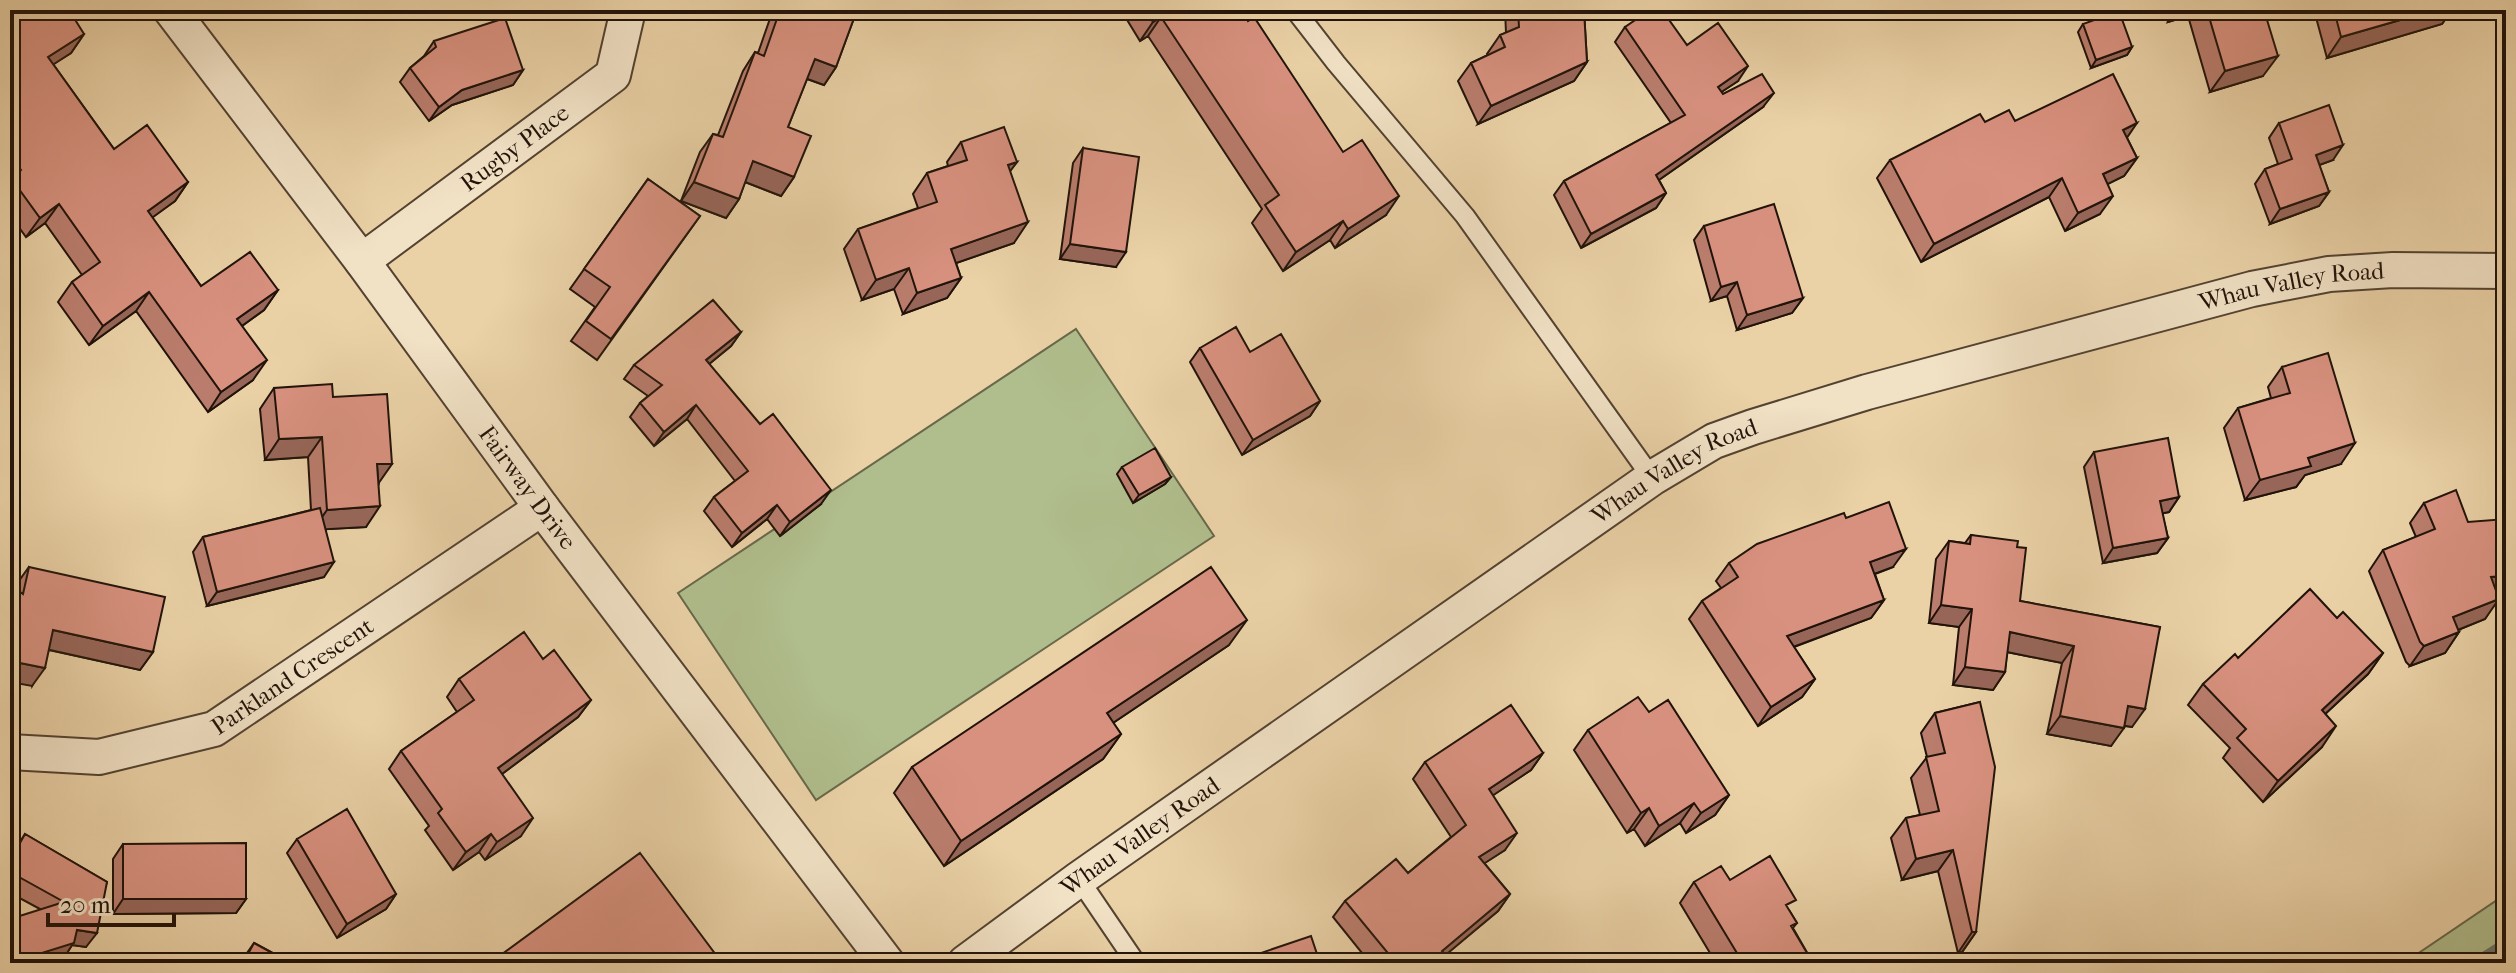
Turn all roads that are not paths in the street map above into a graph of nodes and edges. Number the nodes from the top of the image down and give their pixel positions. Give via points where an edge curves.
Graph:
1 (171, 10) edge
2 (628, 10) edge
3 (1295, 10) edge
4 (362, 261) junction
5 (2506, 271) edge
6 (1652, 478) junction
7 (542, 508) junction
8 (10, 752) edge
9 (1079, 879) junction
10 (887, 963) edge
11 (965, 963) edge
12 (1136, 963) edge

1 - 4 street, Fairway Drive
2 - 4 street, Rugby Place via 613,75
3 - 6 lane via 1465,216
4 - 7 street, Fairway Drive
5 - 6 street, Whau Valley Road via 2329,274 2252,289 1753,427 1714,441
6 - 9 street, Whau Valley Road
7 - 8 street, Parkland Crescent via 214,729 99,757
7 - 10 street, Fairway Drive
9 - 11 street, Whau Valley Road
9 - 12 lane

